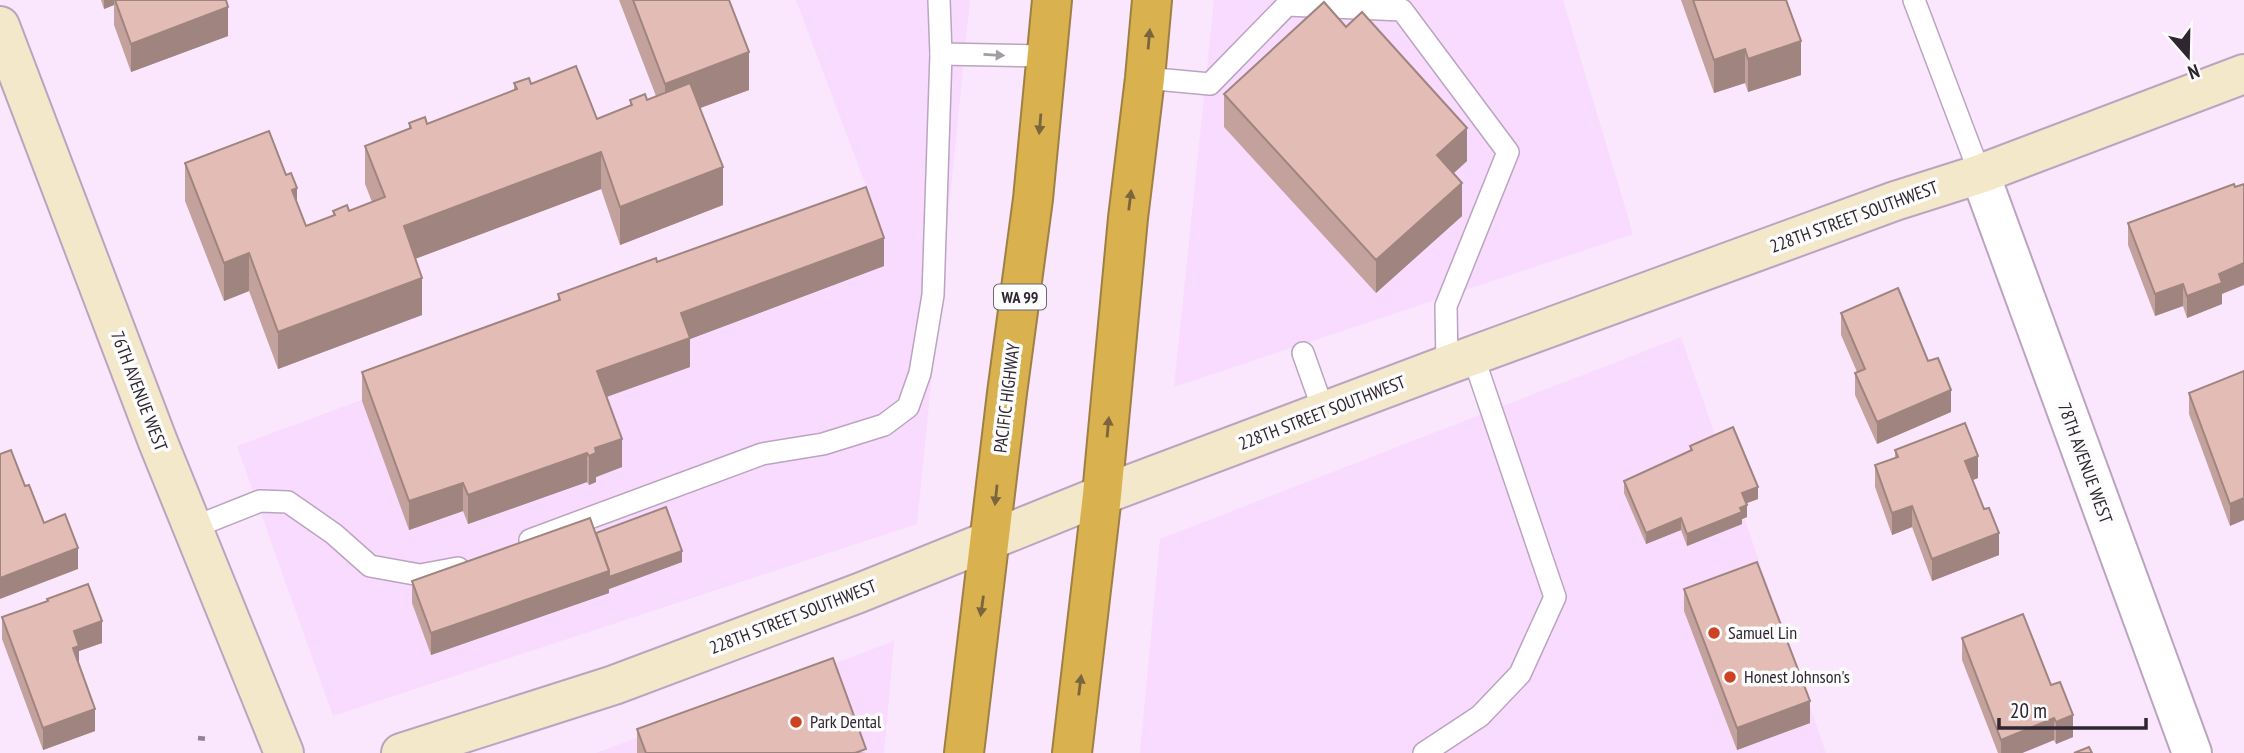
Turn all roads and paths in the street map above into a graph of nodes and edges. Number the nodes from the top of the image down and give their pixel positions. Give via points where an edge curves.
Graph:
1 (939, 0) edge
2 (1052, 0) edge
3 (1152, 0) edge
4 (1914, 0) edge
5 (1288, 3) edge
6 (0, 26) edge
7 (941, 54) junction
8 (1047, 56) junction
9 (2244, 74) edge
10 (1145, 78) junction
11 (1980, 174) junction
12 (1303, 353) dead end
13 (1460, 360) junction
14 (1324, 412) junction
15 (1102, 495) junction
16 (192, 528) junction
17 (991, 539) junction
18 (513, 547) edge
19 (477, 561) edge
20 (198, 738) dead end
21 (207, 739) dead end
22 (284, 753) edge
23 (401, 753) edge
24 (964, 753) edge
25 (1072, 753) edge
26 (1424, 753) edge
27 (2192, 753) edge

1 - 7 lane
2 - 8 highway, PACIFIC HIGHWAY / WA 99
10 -> 3 highway
4 - 11 lane
5 - 10 lane via 1210,84
5 - 13 lane via 1402,9 1508,152 1446,306
6 - 16 street, 76TH AVENUE WEST
7 -> 8 lane
7 - 18 lane via 933,295 920,373 908,407 884,425 822,444 762,454
8 -> 17 highway, PACIFIC HIGHWAY / WA 99
9 - 11 street, 228TH STREET SOUTHWEST
15 -> 10 highway
11 - 13 street, 228TH STREET SOUTHWEST
11 - 27 street, 78TH AVENUE WEST
12 - 14 lane
13 - 14 street, 228TH STREET SOUTHWEST
13 - 26 lane via 1555,597 1520,674 1480,716
14 - 15 street, 228TH STREET SOUTHWEST
15 - 17 street, 228TH STREET SOUTHWEST
25 -> 15 highway
16 - 19 lane via 260,500 288,502 370,566 420,575 452,571
16 - 22 street, 76TH AVENUE WEST
17 - 23 street, 228TH STREET SOUTHWEST via 614,685
17 -> 24 highway, PACIFIC HIGHWAY / WA 99
20 - 21 path

